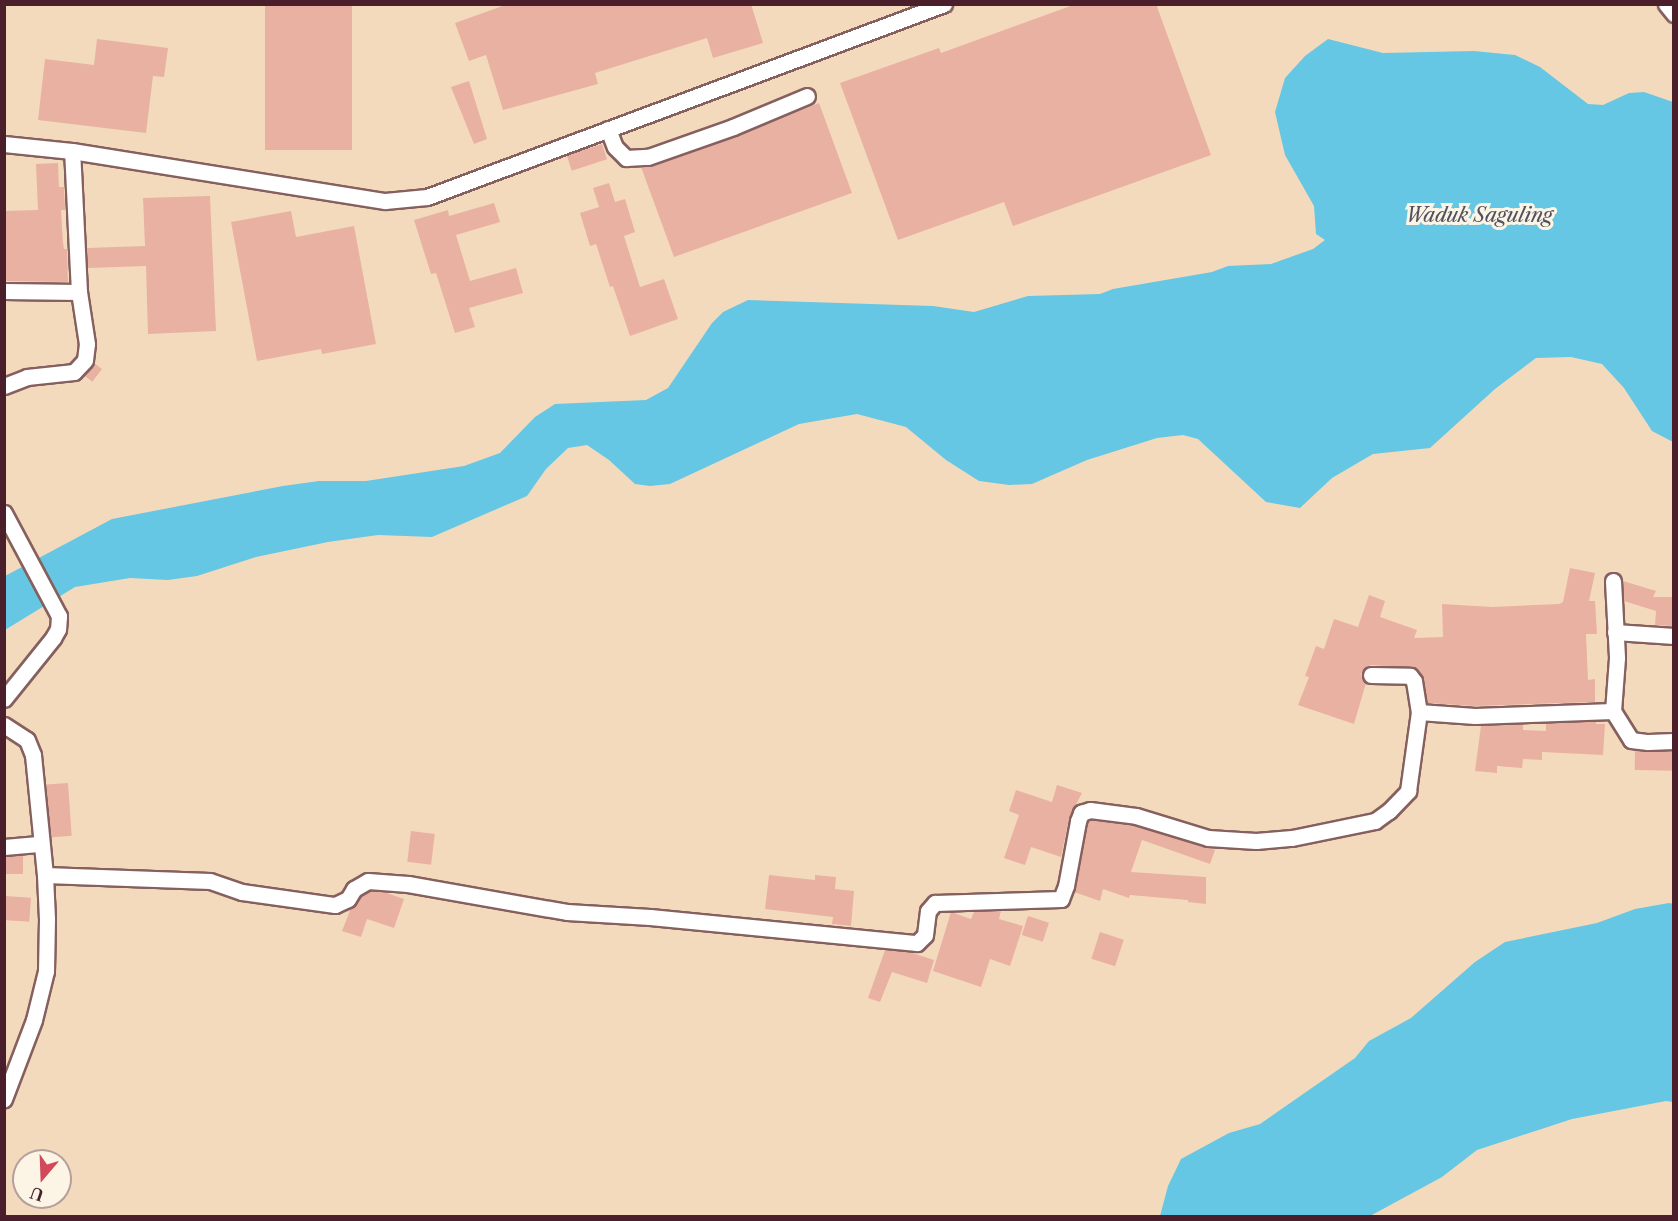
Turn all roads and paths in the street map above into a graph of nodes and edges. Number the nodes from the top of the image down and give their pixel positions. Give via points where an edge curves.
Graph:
1 (944, 4) edge
2 (1666, 4) edge
3 (1674, 14) edge
4 (807, 96) dead end
5 (608, 129) junction
6 (4, 144) edge
7 (72, 151) junction
8 (4, 291) edge
9 (79, 292) junction
10 (4, 386) edge
11 (4, 513) edge
12 (1613, 581) dead end
13 (1615, 632) junction
14 (1674, 636) edge
15 (1371, 675) dead end
16 (4, 699) edge
17 (1613, 711) junction
18 (1419, 712) junction
19 (4, 725) edge
20 (1674, 741) edge
21 (41, 844) junction
22 (4, 846) edge
23 (45, 875) junction
24 (4, 1099) edge

1 - 5 street
2 - 3 street
4 - 5 street via 648,157 626,158 615,147
5 - 7 street via 427,196 385,201
6 - 7 street
7 - 9 street
8 - 9 street
9 - 10 street via 87,344 85,360 74,372 27,377
11 - 16 street via 59,615 58,629
12 - 13 street
13 - 14 street
13 - 17 street
15 - 18 street via 1410,676
17 - 18 street via 1475,716
17 - 20 street via 1631,740
18 - 23 street via 1408,791 1375,821 1292,838 1256,841 1196,836 1136,816 1090,810 1081,813 1061,899 935,903 928,911 925,934 917,943 567,912 408,884 368,881 335,905 242,892 210,881
19 - 21 street via 27,740 31,749
21 - 22 street
21 - 23 street
23 - 24 street via 46,971 34,1020

